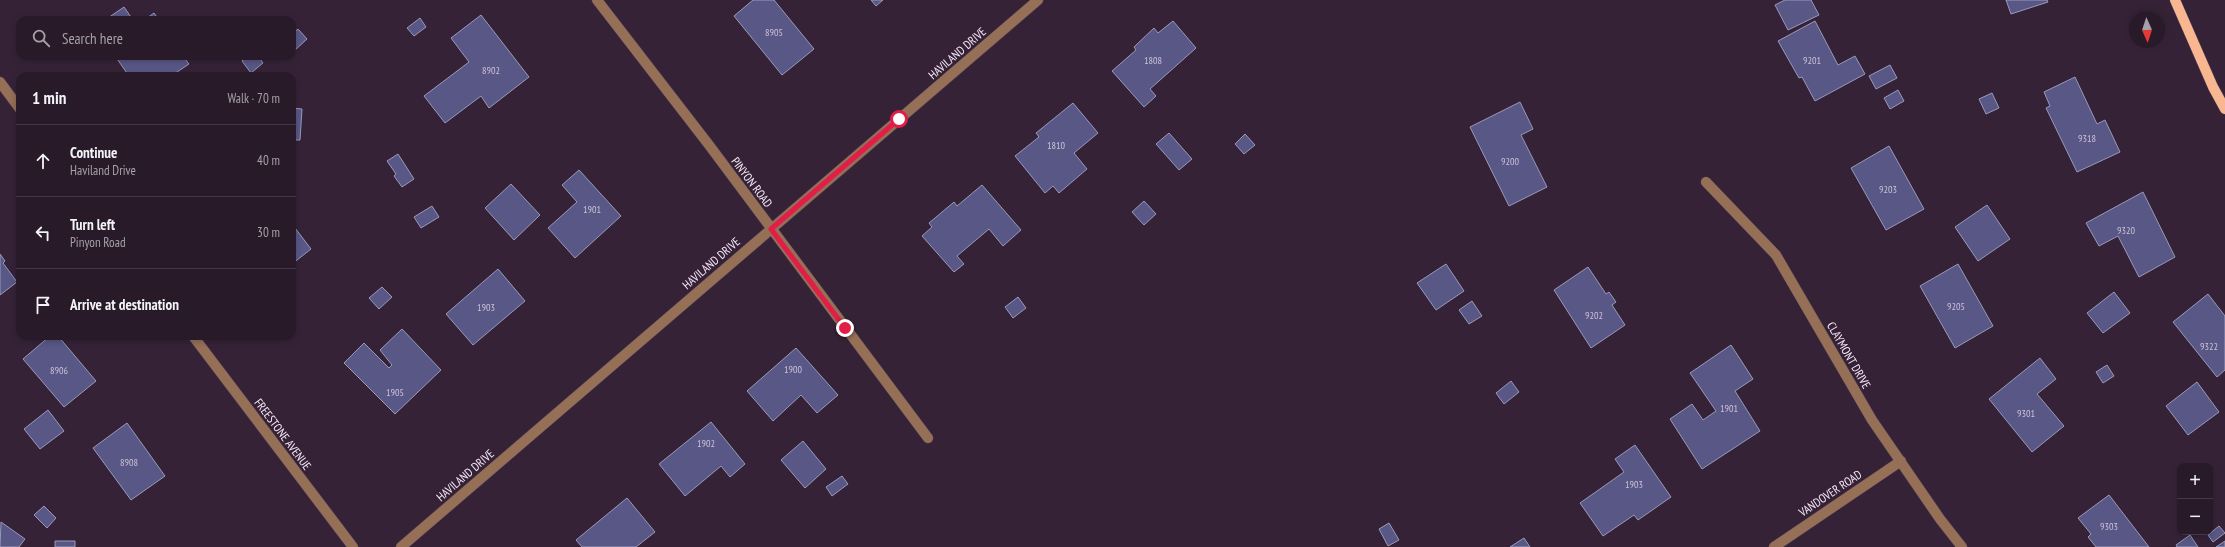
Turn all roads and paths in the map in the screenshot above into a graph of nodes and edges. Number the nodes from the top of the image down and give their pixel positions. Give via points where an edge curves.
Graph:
1 (597, 0) edge
2 (1038, 0) edge
3 (2175, 0) edge
4 (0, 82) edge
5 (16, 104) edge
6 (2225, 109) edge
7 (1706, 182) dead end
8 (771, 229) junction
9 (196, 340) edge
10 (928, 438) dead end
11 (1901, 461) junction
12 (353, 547) edge
13 (401, 547) edge
14 (1774, 547) edge
15 (1962, 547) edge

1 - 8 street, PINYON ROAD
2 - 8 street, HAVILAND DRIVE
3 - 6 main road
4 - 5 street
7 - 11 street, CLAYMONT DRIVE via 1776,255 1844,375
8 - 10 street, PINYON ROAD
8 - 13 street, HAVILAND DRIVE
9 - 12 street, FREESTONE AVENUE
11 - 14 street, VANDOVER ROAD
11 - 15 street, CLAYMONT DRIVE via 1940,520

